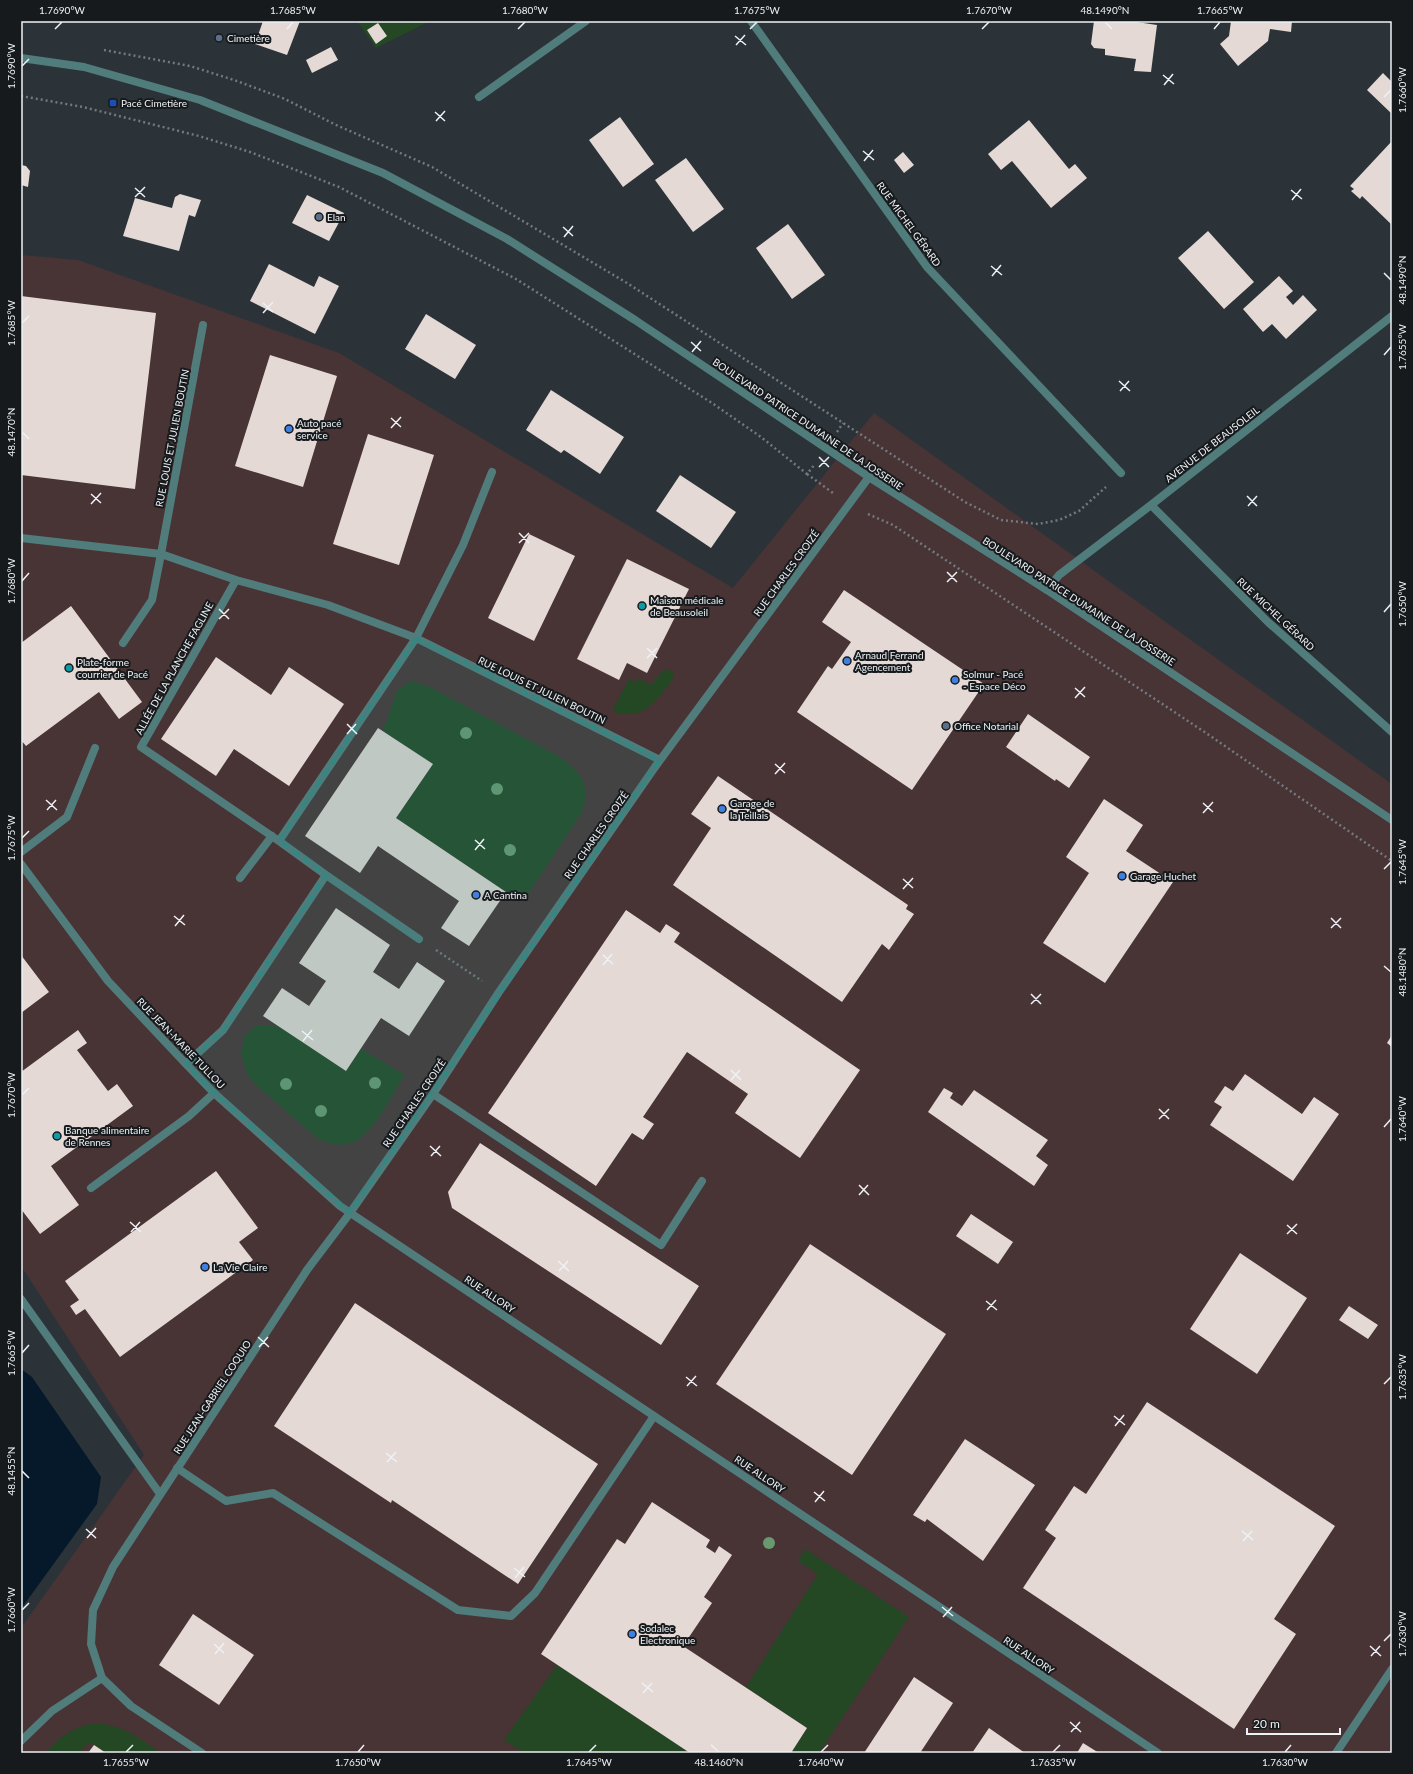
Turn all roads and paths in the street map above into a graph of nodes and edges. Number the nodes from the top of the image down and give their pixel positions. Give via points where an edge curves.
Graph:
1 (586, 21) edge
2 (751, 21) edge
3 (1389, 21) edge
4 (1392, 24) edge
5 (21, 58) edge
6 (21, 96) edge
7 (479, 97) dead end
8 (1392, 316) edge
9 (203, 325) dead end
10 (826, 449) junction
11 (492, 472) dead end
12 (1121, 473) dead end
13 (807, 474) junction
14 (869, 477) junction
15 (848, 504) junction
16 (1151, 505) junction
17 (21, 538) edge
18 (161, 554) junction
19 (236, 580) junction
20 (1047, 590) junction
21 (416, 638) junction
22 (122, 642) dead end
23 (1392, 732) edge
24 (95, 748) dead end
25 (660, 760) junction
26 (1392, 820) edge
27 (272, 836) junction
28 (279, 842) junction
29 (21, 852) edge
30 (1392, 861) edge
31 (21, 864) edge
32 (326, 875) junction
33 (240, 878) dead end
34 (419, 939) joint
35 (499, 992) junction
36 (186, 1064) junction
37 (214, 1093) junction
38 (433, 1094) junction
39 (702, 1181) dead end
40 (91, 1188) dead end
41 (350, 1213) junction
42 (21, 1299) edge
43 (654, 1416) junction
44 (177, 1468) junction
45 (160, 1494) junction
46 (1392, 1669) edge
47 (102, 1678) junction
48 (21, 1740) edge
49 (202, 1753) edge
50 (1158, 1753) edge
51 (1336, 1753) edge

1 - 7 street
2 - 12 street, RUE MICHEL GÉRARD via 927,267
3 - 4 path
5 - 10 street, BOULEVARD PATRICE DUMAINE DE LA JOSSERIE via 84,67 200,100 383,173 507,239 635,320
6 - 13 path via 83,107 199,136 250,152 339,187 516,279 712,403 761,437
8 - 16 street, AVENUE DE BEAUSOLEIL
9 - 18 street, RUE LOUIS ET JULIEN BOUTIN
10 - 13 path
10 - 14 street, BOULEVARD PATRICE DUMAINE DE LA JOSSERIE
11 - 21 street via 463,544
13 - 15 path
14 - 15 street, RUE CHARLES CROIZÉ
14 - 20 street, BOULEVARD PATRICE DUMAINE DE LA JOSSERIE
15 - 25 street, RUE CHARLES CROIZÉ
15 - 30 path via 893,525 1206,733
16 - 20 street, AVENUE DE BEAUSOLEIL via 1059,575
16 - 23 street, RUE MICHEL GÉRARD via 1268,622
17 - 18 street, RUE LOUIS ET JULIEN BOUTIN
18 - 19 street, RUE LOUIS ET JULIEN BOUTIN
18 - 22 street via 152,600
19 - 21 street, RUE LOUIS ET JULIEN BOUTIN via 328,605
19 - 27 street, ALLÉE DE LA PLANCHE FAGLINE via 141,747
20 - 26 street, BOULEVARD PATRICE DUMAINE DE LA JOSSERIE
21 - 25 street, RUE LOUIS ET JULIEN BOUTIN
21 - 28 street
24 - 29 street via 67,816
25 - 35 street, RUE CHARLES CROIZÉ
27 - 28 street, ALLÉE DE LA PLANCHE FAGLINE
27 - 33 street
28 - 32 street, ALLÉE DE LA PLANCHE FAGLINE
31 - 36 street, RUE JEAN-MARIE TULLOU via 108,981
32 - 34 street, ALLÉE DE LA PLANCHE FAGLINE
32 - 36 street via 223,1030
34 - 35 path
35 - 38 street, RUE CHARLES CROIZÉ
36 - 37 street, RUE JEAN-MARIE TULLOU
37 - 40 street via 189,1116
37 - 41 street, RUE JEAN-MARIE TULLOU
38 - 39 street via 661,1245
38 - 41 street, RUE CHARLES CROIZÉ
41 - 43 street, RUE ALLORY
41 - 44 street, RUE JEAN-GABRIEL COQUIO via 307,1270
42 - 45 street
43 - 44 street via 535,1593 511,1616 458,1610 273,1493 226,1501
43 - 50 street, RUE ALLORY
44 - 45 street, RUE JEAN-GABRIEL COQUIO
45 - 47 street, RUE JEAN-GABRIEL COQUIO via 113,1567 93,1610 90,1644
46 - 51 street
47 - 48 street via 52,1711
47 - 49 street, RUE JEAN-GABRIEL COQUIO via 131,1706

